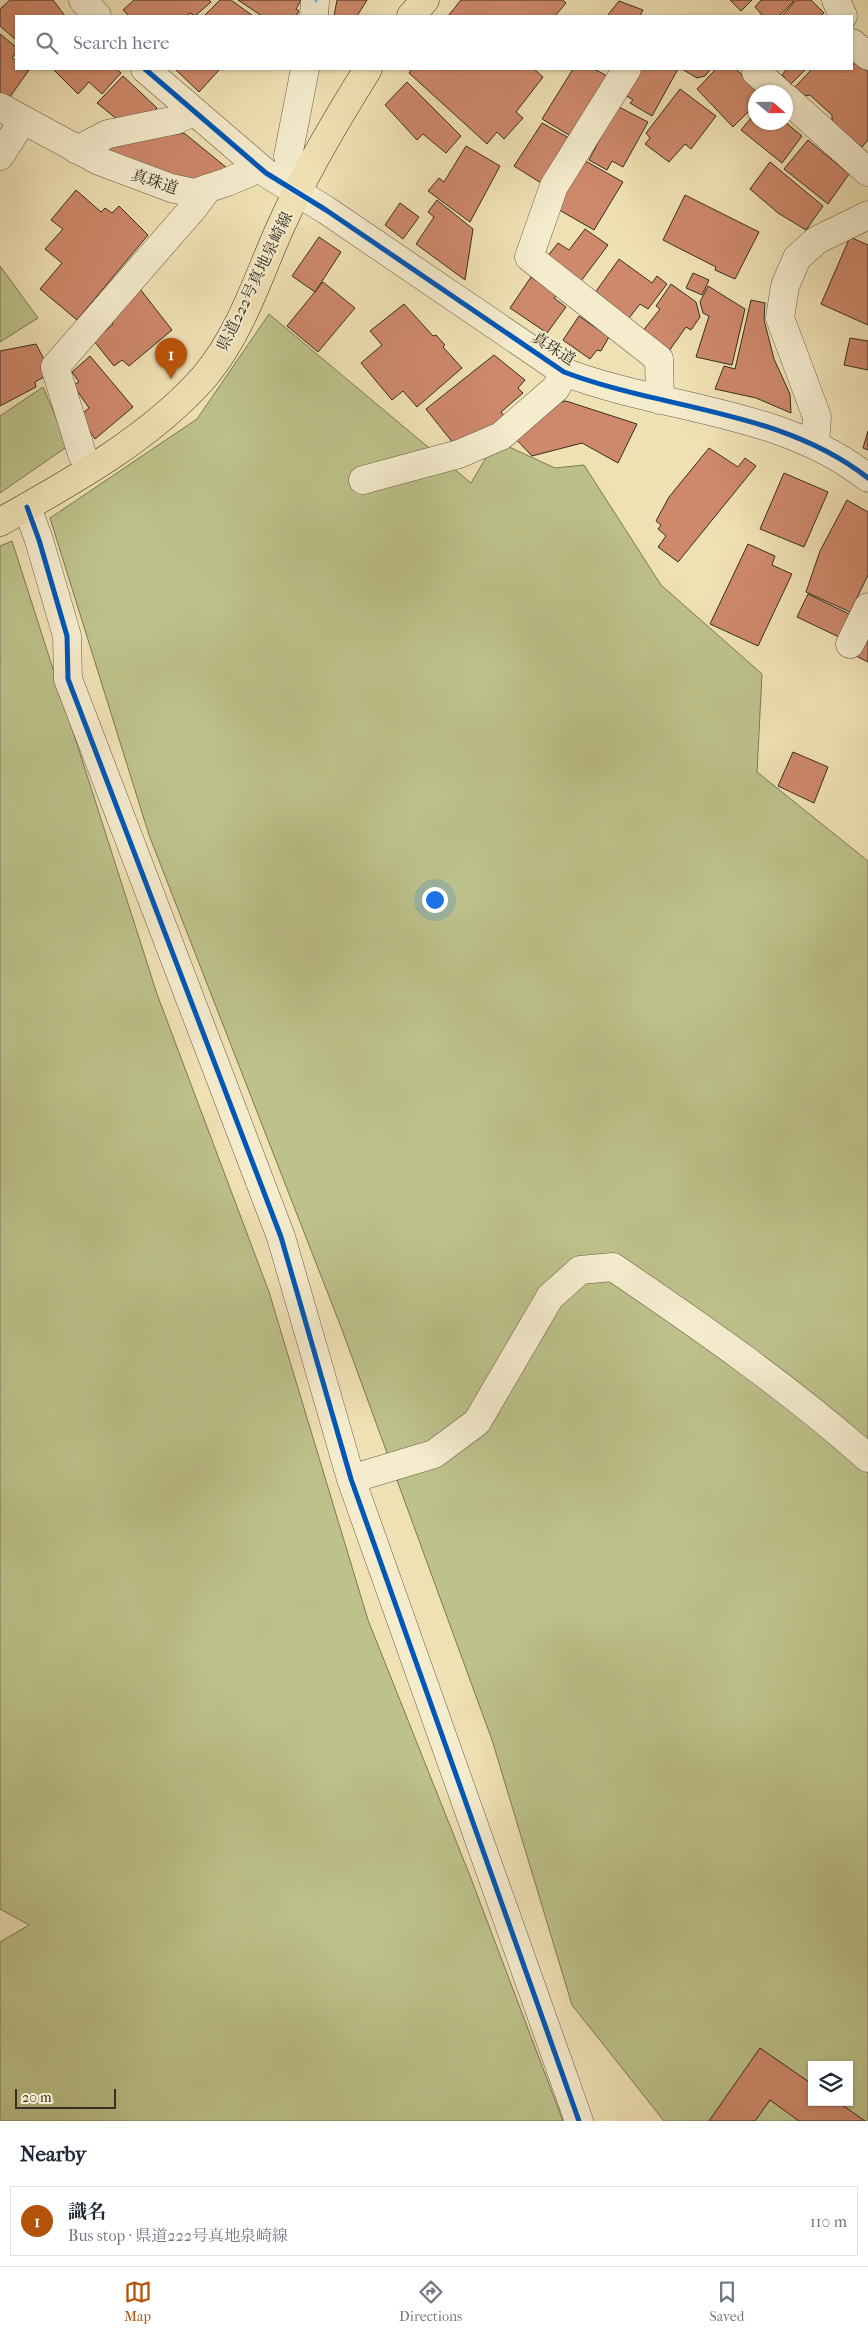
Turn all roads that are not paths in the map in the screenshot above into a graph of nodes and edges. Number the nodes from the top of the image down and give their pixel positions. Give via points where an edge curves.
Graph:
1 (83, 0) edge
2 (425, 0) edge
3 (836, 0) edge
4 (96, 15) edge
5 (412, 15) edge
6 (842, 15) edge
7 (853, 44) edge
8 (868, 56) edge
9 (146, 70) edge
10 (305, 70) edge
11 (367, 70) edge
12 (627, 70) edge
13 (756, 72) dead end
14 (771, 85) edge
15 (793, 104) edge
16 (193, 112) junction
17 (11, 114) edge
18 (77, 150) junction
19 (0, 156) edge
20 (260, 168) junction
21 (868, 172) edge
22 (201, 190) junction
23 (297, 192) junction
24 (868, 215) edge
25 (564, 372) junction
26 (660, 400) junction
27 (814, 444) junction
28 (90, 468) junction
29 (868, 478) edge
30 (363, 480) dead end
31 (28, 507) junction
32 (0, 522) edge
33 (868, 607) edge
34 (850, 644) dead end
35 (868, 1458) edge
36 (351, 1479) junction
37 (579, 2121) edge

1 - 4 street
2 - 5 main road
3 - 6 street
7 - 8 street
9 - 16 street, 真珠道
10 - 23 street via 288,156
11 - 23 main road, 県道222号真地泉崎線
12 - 26 street via 554,186 529,258 659,358
13 - 14 street
15 - 21 street
16 - 18 street via 176,120 108,134
16 - 20 street, 真珠道
17 - 18 street, 真珠道
17 - 19 street
18 - 22 street, 真珠道 via 171,188
20 - 22 street
20 - 23 street, 真珠道
22 - 28 street via 195,206 55,367 82,454
23 - 25 street, 真珠道
23 - 28 main road, 県道222号真地泉崎線 via 231,336 206,374 151,428
24 - 27 street via 817,240 797,258 785,286 780,318 817,417
25 - 26 street, 真珠道 via 601,386
25 - 30 street via 556,388 501,436 460,454
26 - 27 street, 真珠道 via 738,418
27 - 29 street, 真珠道 via 849,463
28 - 31 main road, 県道222号真地泉崎線
31 - 32 main road, 県道222号真地泉崎線
31 - 36 street via 66,636 68,679 281,1238
33 - 34 street
35 - 36 street via 825,1419 769,1376 613,1267 580,1270 550,1297 477,1422 434,1454
36 - 37 street

